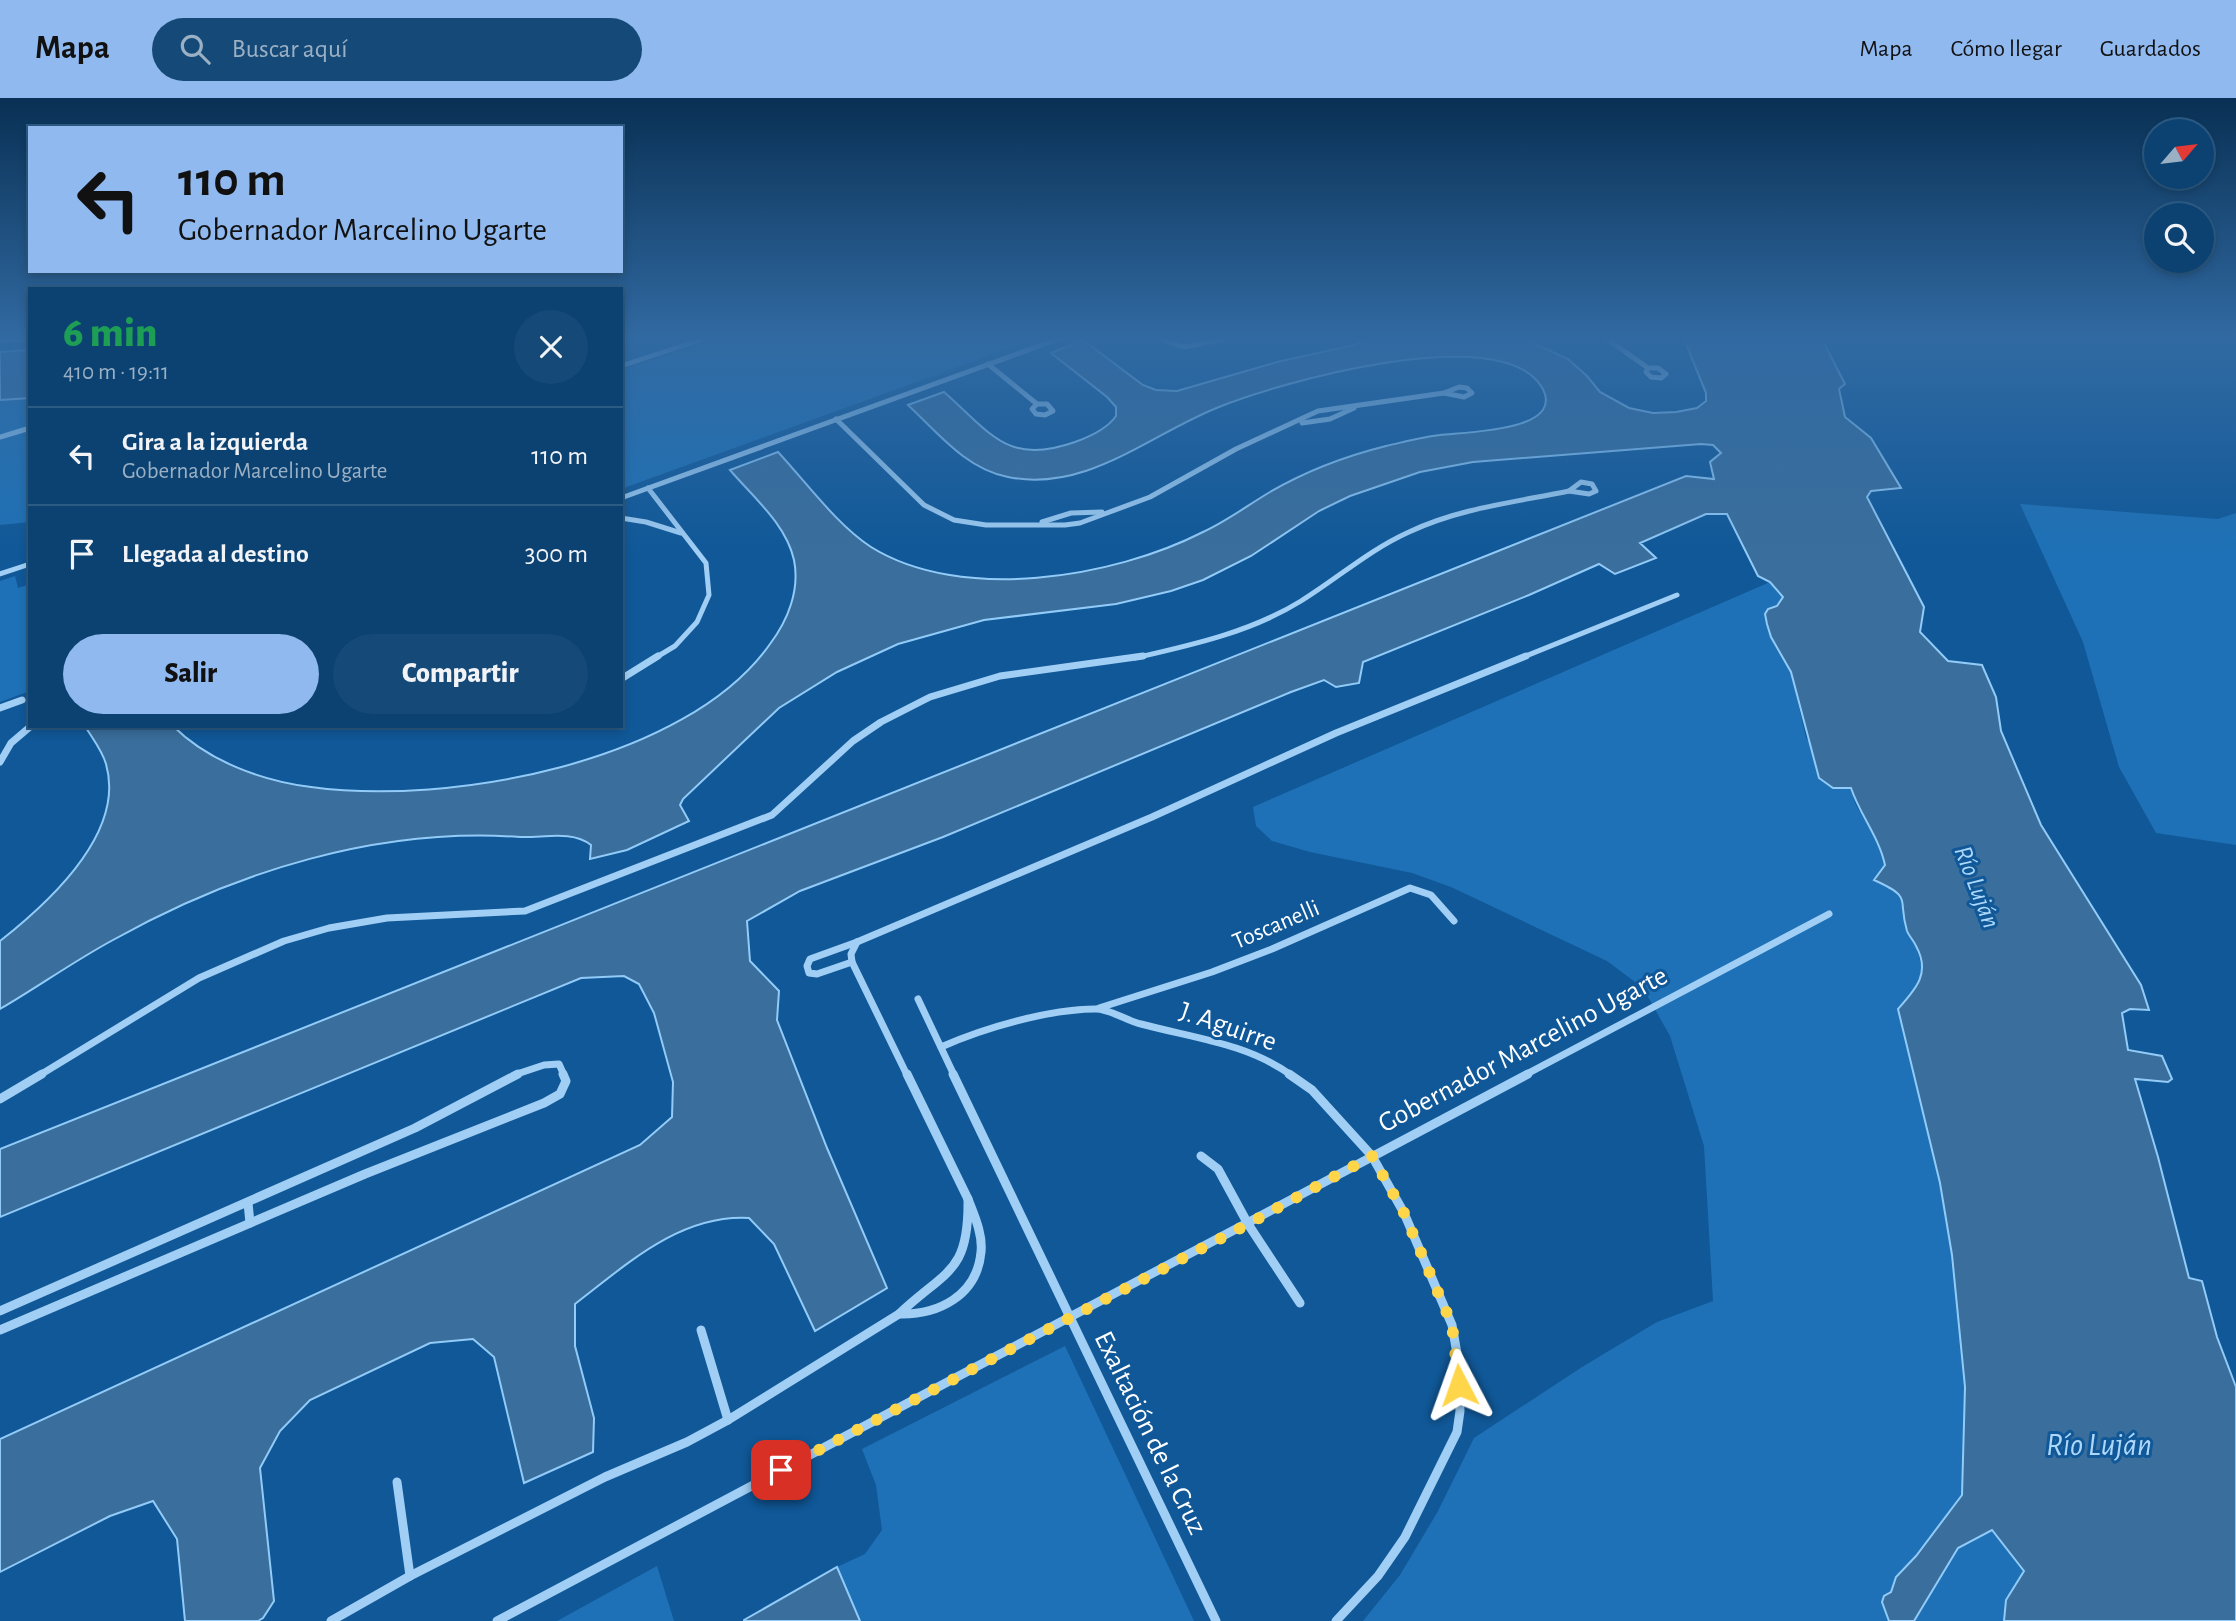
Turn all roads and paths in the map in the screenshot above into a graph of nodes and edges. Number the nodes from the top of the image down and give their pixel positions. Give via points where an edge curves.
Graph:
1 (861, 410) edge
2 (1325, 410) edge
3 (1349, 410) edge
4 (836, 419) junction
5 (1295, 424) junction
6 (28, 429) edge
7 (0, 438) edge
8 (648, 488) junction
9 (1569, 491) dead end
10 (623, 497) edge
11 (1108, 512) junction
12 (623, 518) edge
13 (1038, 524) junction
14 (684, 534) junction
15 (28, 565) edge
16 (0, 574) edge
17 (1677, 595) dead end
18 (623, 678) edge
19 (22, 701) dead end
20 (0, 708) edge
21 (29, 728) edge
22 (0, 743) edge
23 (11, 743) junction
24 (0, 762) edge
25 (1829, 914) dead end
26 (1454, 921) dead end
27 (857, 942) junction
28 (852, 962) junction
29 (918, 999) dead end
30 (1098, 1009) junction
31 (942, 1047) junction
32 (0, 1100) edge
33 (1201, 1156) dead end
34 (1372, 1156) junction
35 (968, 1199) junction
36 (248, 1203) junction
37 (250, 1223) junction
38 (1248, 1224) junction
39 (1300, 1304) dead end
40 (0, 1311) edge
41 (899, 1314) junction
42 (1069, 1318) junction
43 (0, 1330) edge
44 (701, 1330) dead end
45 (728, 1420) junction
46 (397, 1482) dead end
47 (410, 1576) junction
48 (331, 1621) edge
49 (497, 1621) edge
50 (1216, 1621) edge
51 (1336, 1621) edge

1 - 4 street
2 - 5 street
3 - 5 street via 1330,419
4 - 8 street
4 - 13 street via 932,511 986,525
5 - 11 street via 1236,449 1150,497
6 - 7 street
8 - 10 street
8 - 14 street
9 - 32 street via 1457,514 1409,531 1368,553 1301,601 1208,641 1124,661 1000,676 930,697 853,741 772,815 525,911 500,916 422,914 360,922 297,937 240,958 152,1003
11 - 13 street via 1065,514
11 - 13 street via 1072,524
12 - 14 street
14 - 18 street via 706,563 710,583 704,609 675,646
15 - 16 street
17 - 27 street via 1336,733
19 - 20 street
21 - 23 street
22 - 23 street
23 - 24 street
25 - 34 street, Gobernador Marcelino Ugarte
26 - 30 street, Toscanelli via 1434,895 1410,888 1272,949
27 - 28 street
27 - 28 street via 810,959 807,966 809,973 817,974
28 - 35 street
29 - 31 street, Exaltación de la Cruz
30 - 31 street, J. Aguirre via 1037,1017 971,1034
30 - 34 street, J. Aguirre via 1139,1024 1228,1044 1274,1063 1312,1090
31 - 42 street, Exaltación de la Cruz
33 - 38 street via 1218,1170
34 - 38 street, Gobernador Marcelino Ugarte
34 - 51 street, J. Aguirre via 1404,1213 1452,1325 1460,1411 1457,1432 1405,1537 1378,1576
35 - 41 street via 967,1241 957,1263
35 - 41 street via 981,1251 975,1273 947,1304 923,1314
36 - 37 street
36 - 37 street via 419,1126 522,1072 546,1063 559,1064 566,1081 560,1094 544,1103
36 - 40 street
37 - 43 street
38 - 39 street
38 - 42 street, Gobernador Marcelino Ugarte
41 - 45 street
42 - 49 street, Gobernador Marcelino Ugarte
42 - 50 street, Exaltación de la Cruz
44 - 45 street
45 - 47 street
46 - 47 street
47 - 48 street

